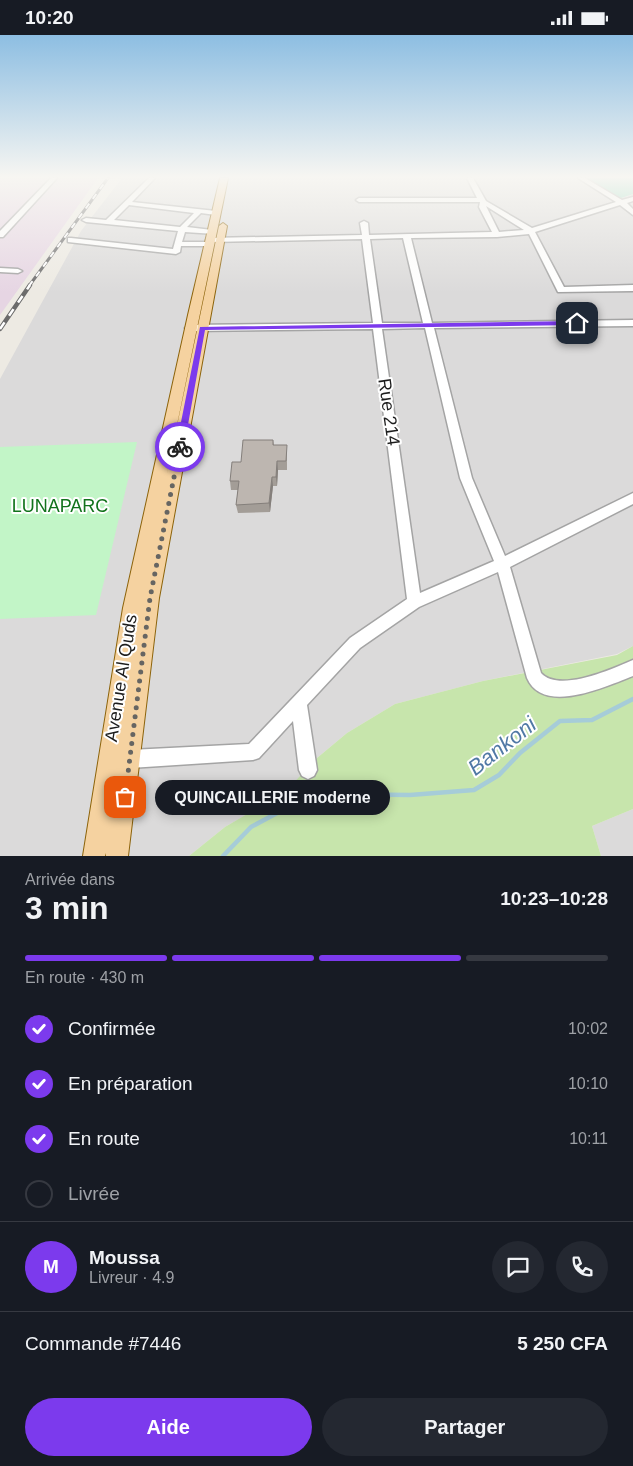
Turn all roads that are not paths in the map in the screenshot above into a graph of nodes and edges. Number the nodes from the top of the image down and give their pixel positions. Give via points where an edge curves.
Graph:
1 (18, 216) edge
2 (113, 216) edge
3 (194, 216) edge
4 (216, 216) edge
5 (220, 216) edge
6 (487, 216) edge
7 (507, 216) edge
8 (578, 216) edge
9 (86, 220) dead end
10 (108, 222) junction
11 (364, 223) dead end
12 (182, 229) junction
13 (531, 231) junction
14 (0, 235) edge
15 (497, 235) junction
16 (366, 238) junction
17 (407, 238) junction
18 (213, 239) junction
19 (71, 240) dead end
20 (178, 244) junction
21 (0, 270) edge
22 (18, 271) dead end
23 (633, 288) edge
24 (633, 323) edge
25 (428, 325) junction
26 (378, 326) junction
27 (196, 328) junction
28 (633, 499) edge
29 (502, 564) junction
30 (414, 602) junction
31 (633, 668) edge
32 (299, 702) junction
33 (130, 759) junction
34 (308, 770) dead end
35 (94, 856) edge
36 (117, 856) edge

1 - 14 street
2 - 10 street
3 - 12 street
4 - 18 main road, Avenue Al Quds
5 - 18 main road, Avenue Al Quds
6 - 15 street
7 - 13 street
8 - 13 street
9 - 10 street
10 - 12 street
11 - 16 street, Rue 214
12 - 18 street
12 - 20 street
13 - 15 street
13 - 23 street via 561,290
15 - 17 street
16 - 17 street
16 - 18 street
16 - 26 street, Rue 214
17 - 25 street
18 - 20 street
18 - 27 main road, Avenue Al Quds
19 - 20 street via 176,252
21 - 22 street
24 - 25 street
25 - 26 street
25 - 29 street via 466,478
26 - 27 street
26 - 30 street, Rue 214
27 - 33 main road, Avenue Al Quds via 150,598
27 - 35 main road, Avenue Al Quds via 132,608
28 - 29 street
29 - 30 street
29 - 31 street via 535,678 542,685 550,688 581,687
30 - 32 street via 355,643
32 - 33 street via 253,752
32 - 34 street
33 - 36 main road, Avenue Al Quds

